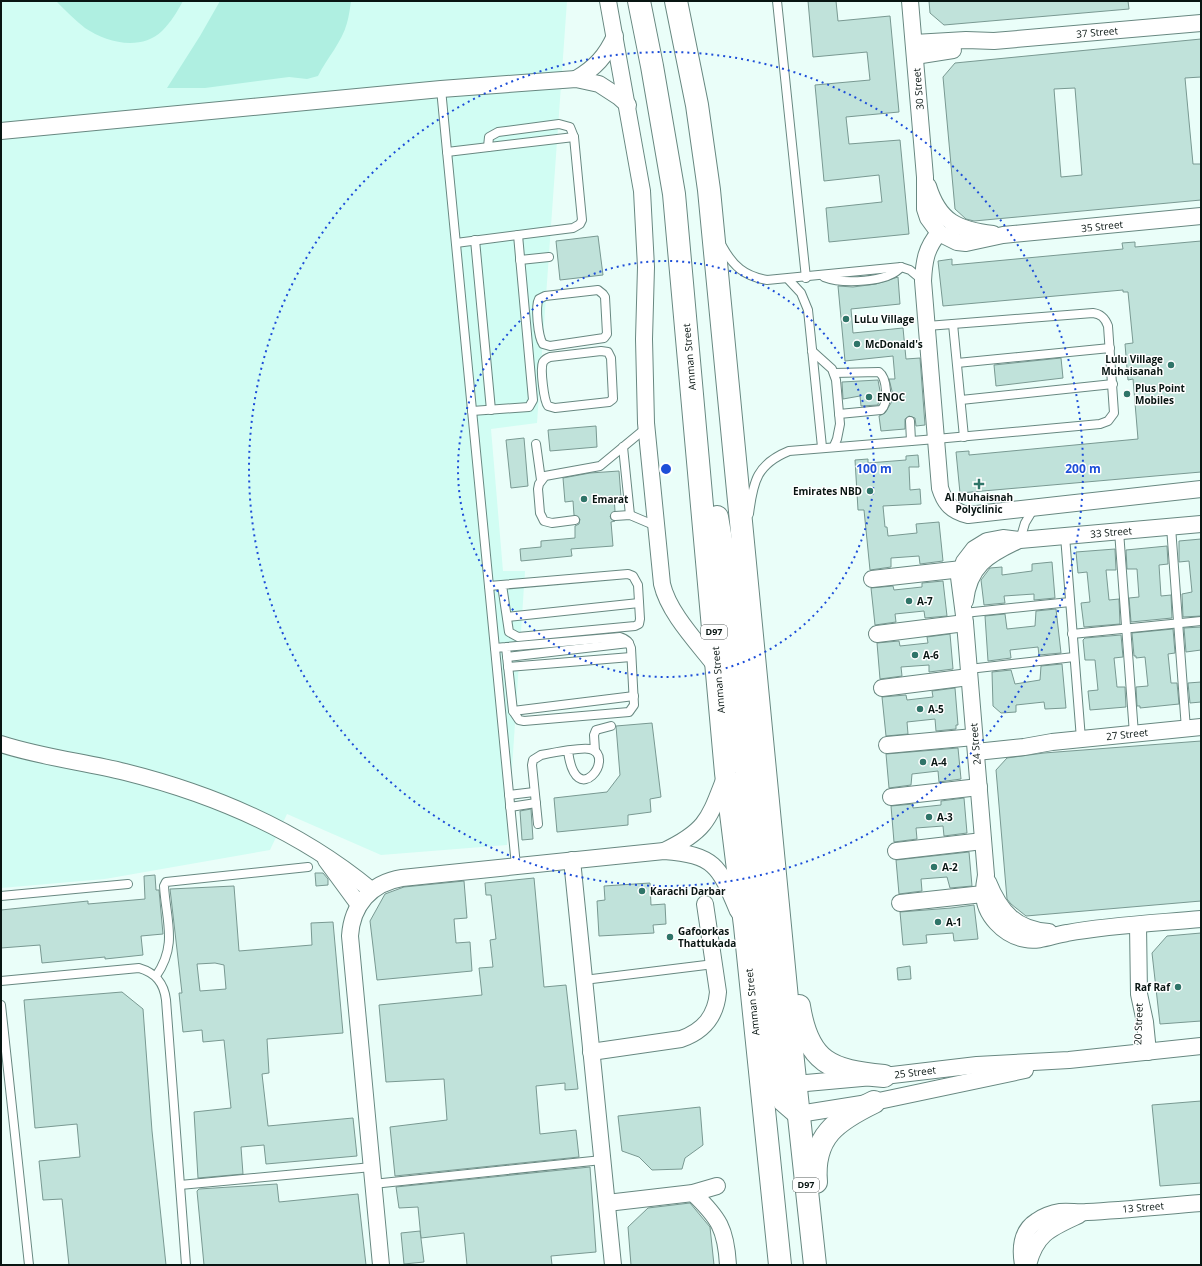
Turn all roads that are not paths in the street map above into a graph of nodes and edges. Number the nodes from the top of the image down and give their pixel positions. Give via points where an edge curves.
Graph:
1 (608, 1) edge
2 (638, 1) edge
3 (676, 1) edge
4 (777, 1) edge
5 (910, 1) edge
6 (1201, 23) edge
7 (615, 36) junction
8 (914, 49) junction
9 (576, 79) junction
10 (441, 89) junction
11 (628, 105) junction
12 (1, 131) edge
13 (574, 137) junction
14 (488, 147) junction
15 (447, 152) junction
16 (925, 177) junction
17 (1201, 216) edge
18 (714, 232) junction
19 (939, 233) junction
20 (518, 235) junction
21 (1003, 235) junction
22 (475, 240) junction
23 (456, 243) junction
24 (549, 257) dead end
25 (520, 260) junction
26 (806, 278) junction
27 (788, 279) junction
28 (923, 281) junction
29 (542, 297) junction
30 (524, 298) junction
31 (953, 324) junction
32 (927, 326) junction
33 (561, 344) junction
34 (1110, 348) junction
35 (812, 351) junction
36 (562, 356) junction
37 (957, 363) junction
38 (834, 373) junction
39 (1113, 384) junction
40 (961, 400) junction
41 (491, 410) junction
42 (472, 411) junction
43 (839, 414) junction
44 (910, 421) dead end
45 (646, 428) junction
46 (964, 437) junction
47 (936, 439) junction
48 (697, 440) junction
49 (910, 441) junction
50 (536, 444) dead end
51 (834, 446) junction
52 (624, 447) junction
53 (822, 447) junction
54 (541, 480) junction
55 (1201, 489) edge
56 (1035, 508) junction
57 (630, 515) junction
58 (615, 516) dead end
59 (575, 520) dead end
60 (1201, 524) edge
61 (656, 526) junction
62 (1171, 527) junction
63 (1119, 531) junction
64 (1065, 536) junction
65 (1020, 540) junction
66 (744, 558) junction
67 (962, 569) junction
68 (872, 579) dead end
69 (502, 585) junction
70 (489, 586) junction
71 (1070, 602) junction
72 (639, 603) junction
73 (507, 616) junction
74 (964, 618) junction
75 (1201, 621) edge
76 (1178, 623) junction
77 (1126, 629) junction
78 (877, 634) dead end
79 (1072, 634) junction
80 (629, 643) junction
81 (506, 647) junction
82 (495, 648) junction
83 (507, 657) junction
84 (631, 657) junction
85 (1074, 657) junction
86 (508, 667) junction
87 (718, 668) junction
88 (969, 673) junction
89 (882, 688) dead end
90 (634, 696) junction
91 (513, 711) junction
92 (611, 726) dead end
93 (1194, 728) edge
94 (1134, 734) junction
95 (1081, 739) junction
96 (975, 743) junction
97 (1, 744) edge
98 (887, 745) dead end
99 (568, 751) junction
100 (595, 751) junction
101 (726, 773) junction
102 (978, 787) junction
103 (534, 792) junction
104 (509, 795) junction
105 (891, 796) dead end
106 (536, 803) junction
107 (510, 807) junction
108 (538, 824) dead end
109 (983, 841) junction
110 (664, 851) junction
111 (896, 851) dead end
112 (320, 852) junction
113 (572, 860) junction
114 (516, 866) junction
115 (308, 867) dead end
116 (986, 874) junction
117 (128, 884) dead end
118 (371, 890) junction
119 (984, 894) junction
120 (1, 896) edge
121 (900, 903) dead end
122 (705, 904) dead end
123 (359, 905) junction
124 (1201, 919) edge
125 (780, 925) junction
126 (745, 926) junction
127 (1133, 926) junction
128 (1067, 933) junction
129 (714, 964) junction
130 (156, 976) junction
131 (584, 980) junction
132 (1, 982) edge
133 (1, 1005) edge
134 (1201, 1046) edge
135 (591, 1052) junction
136 (1143, 1053) junction
137 (1069, 1060) junction
138 (884, 1076) junction
139 (778, 1085) junction
140 (874, 1102) junction
141 (799, 1114) junction
142 (602, 1160) junction
143 (372, 1167) junction
144 (373, 1184) junction
145 (180, 1186) junction
146 (717, 1186) dead end
147 (693, 1193) junction
148 (607, 1203) junction
149 (1201, 1203) edge
150 (1086, 1212) junction
151 (815, 1261) edge
152 (29, 1265) edge
153 (186, 1265) edge
154 (381, 1265) edge
155 (613, 1265) edge
156 (728, 1265) edge
157 (780, 1265) edge
158 (1022, 1265) edge
159 (1028, 1265) edge

1 - 7 street
2 - 48 main road, Amman Street / D97 via 674,194
3 - 18 main road, Amman Street / D97 via 697,105
4 - 26 lane
5 - 8 street, 30 Street
6 - 8 street, 37 Street via 994,41 966,48
7 - 9 street via 600,61
7 - 11 street
8 - 16 street, 30 Street
9 - 10 street
9 - 11 street via 588,80 610,90
10 - 12 street
10 - 15 lane
11 - 45 street via 645,229
13 - 14 lane
13 - 14 lane via 570,127 552,125 493,133
13 - 20 lane via 582,216 580,224 573,228
14 - 15 lane
15 - 23 lane
16 - 19 street, 30 Street via 925,209 930,222
16 - 21 street, 30 Street via 937,209 945,218 966,230
17 - 21 street, 35 Street
18 - 27 lane via 733,264 742,272 754,278 767,280
18 - 66 main road, Amman Street / D97
19 - 21 street via 966,243
19 - 28 street via 924,259
20 - 22 lane
20 - 25 lane
22 - 23 lane
22 - 41 lane
23 - 42 lane
24 - 25 lane
25 - 30 lane
26 - 27 lane
26 - 28 lane via 901,267 914,272
27 - 35 lane via 805,301
28 - 32 street
29 - 30 lane
29 - 33 lane via 537,305 540,341 546,345
29 - 33 lane via 598,290 604,294 606,336 602,339
30 - 41 lane via 532,404 526,407
31 - 32 lane
31 - 34 lane via 1096,313 1106,321
31 - 37 lane
32 - 47 street
33 - 36 lane
34 - 37 lane
34 - 39 lane
35 - 38 lane
35 - 53 lane
36 - 36 lane via 547,358 543,363 545,399 548,406 555,408 609,402 613,399 611,358 608,352
37 - 40 lane
38 - 43 lane
38 - 43 lane via 879,372 884,377 886,402 881,410
39 - 40 lane
39 - 46 lane via 1114,413 1104,423
40 - 46 lane
41 - 42 lane
42 - 70 lane
43 - 51 lane via 839,432
44 - 49 lane
45 - 52 lane
45 - 61 street
46 - 47 lane
47 - 49 lane
47 - 56 street via 940,488 950,507 968,515
48 - 87 main road, Amman Street / D97
48 - 139 main road via 710,486 728,580
49 - 51 lane
50 - 54 lane
51 - 53 lane
52 - 54 lane via 600,466 549,474
52 - 57 lane
53 - 66 lane via 789,451 776,456 757,476 752,490
54 - 59 lane via 538,489 540,513 544,520 552,523
55 - 56 street
56 - 65 lane via 1025,523
57 - 58 lane
57 - 61 lane
60 - 62 street, 33 Street
61 - 87 street via 664,594 674,612
62 - 63 street, 33 Street
62 - 76 lane
63 - 64 street, 33 Street
63 - 77 lane
64 - 65 street, 33 Street
64 - 71 lane
65 - 67 street, 33 Street via 1003,538 987,541 974,549
65 - 74 street, 33 Street via 992,553 974,572 968,584
66 - 125 main road, Amman Street / D97
67 - 68 street
67 - 74 street, 33 Street via 959,588
69 - 70 lane
69 - 72 lane via 628,574 636,580
69 - 73 lane
70 - 82 lane
71 - 74 lane
71 - 79 lane
72 - 73 lane
72 - 73 lane via 640,620 635,626 518,637 509,632
74 - 78 street
74 - 88 street, 24 Street
75 - 76 lane
76 - 77 lane
76 - 93 lane
77 - 79 lane
77 - 94 lane
79 - 85 lane
80 - 81 lane via 620,637
80 - 83 lane
80 - 84 lane
81 - 82 lane
81 - 83 lane
82 - 104 lane
83 - 86 lane
84 - 86 lane
84 - 90 lane
85 - 88 lane
85 - 95 lane
86 - 91 lane
87 - 101 main road, Amman Street / D97
88 - 89 street
88 - 96 street, 24 Street
90 - 91 lane
90 - 91 lane via 634,705 629,712 524,721 515,716
92 - 100 lane via 596,730
93 - 94 street, 27 Street
94 - 95 street, 27 Street
95 - 96 street, 27 Street via 1024,747
96 - 98 street, 27 Street
96 - 102 street, 24 Street
97 - 112 street via 126,773 180,789 255,818
99 - 100 lane via 589,748
99 - 100 lane via 573,774 587,779 594,776 598,770 598,756
99 - 103 lane via 541,755 533,760
101 - 110 street via 703,825 690,837
101 - 126 main road, Amman Street / D97
102 - 105 street
102 - 109 street, 24 Street
103 - 104 lane
103 - 106 lane
104 - 107 lane
106 - 107 lane
106 - 108 lane
107 - 114 lane
109 - 111 street
109 - 116 street, 24 Street
110 - 113 street
110 - 126 street via 694,854 711,863 724,878
112 - 118 street
112 - 123 street
113 - 114 street
113 - 131 street
114 - 118 street via 394,879
115 - 130 lane via 166,882 164,891 170,943 167,956
116 - 119 street, 24 Street
116 - 128 street, 24 Street via 998,904 1017,923 1029,929
117 - 120 lane
118 - 123 street
119 - 121 street
119 - 128 street, 24 Street via 995,923 1009,934 1026,940 1044,939
122 - 129 street
123 - 143 street via 352,920 350,936
124 - 127 street, 24 Street
125 - 138 main road via 791,958 802,1028 812,1047 840,1070
125 - 139 main road, Amman Street / D97
126 - 139 main road, Amman Street / D97
127 - 128 street, 24 Street
127 - 136 street, 20 Street
129 - 131 lane
129 - 135 street via 717,1002 708,1022 700,1030 682,1039
130 - 132 lane via 148,971 130,968
130 - 145 lane via 165,991
131 - 135 street
133 - 152 lane
134 - 136 street, 25 Street
135 - 142 street
136 - 137 street, 25 Street
137 - 138 street, 25 Street via 977,1065
137 - 140 street, 25 Street
138 - 139 street, 25 Street
139 - 141 main road via 784,1101
139 - 157 main road, Amman Street / D97
140 - 141 street, 25 Street
140 - 151 main road via 840,1120 821,1144 816,1166 820,1229
141 - 151 main road, D97
142 - 144 lane
142 - 148 street
143 - 144 street
143 - 145 lane
144 - 154 street
145 - 153 lane
146 - 147 street
147 - 148 street
147 - 156 street via 714,1214 724,1233
148 - 155 street
149 - 150 street, 13 Street
150 - 158 street, 13 Street via 1058,1212 1037,1221 1024,1237 1021,1247
150 - 159 street, 13 Street via 1052,1227 1045,1233 1033,1248

